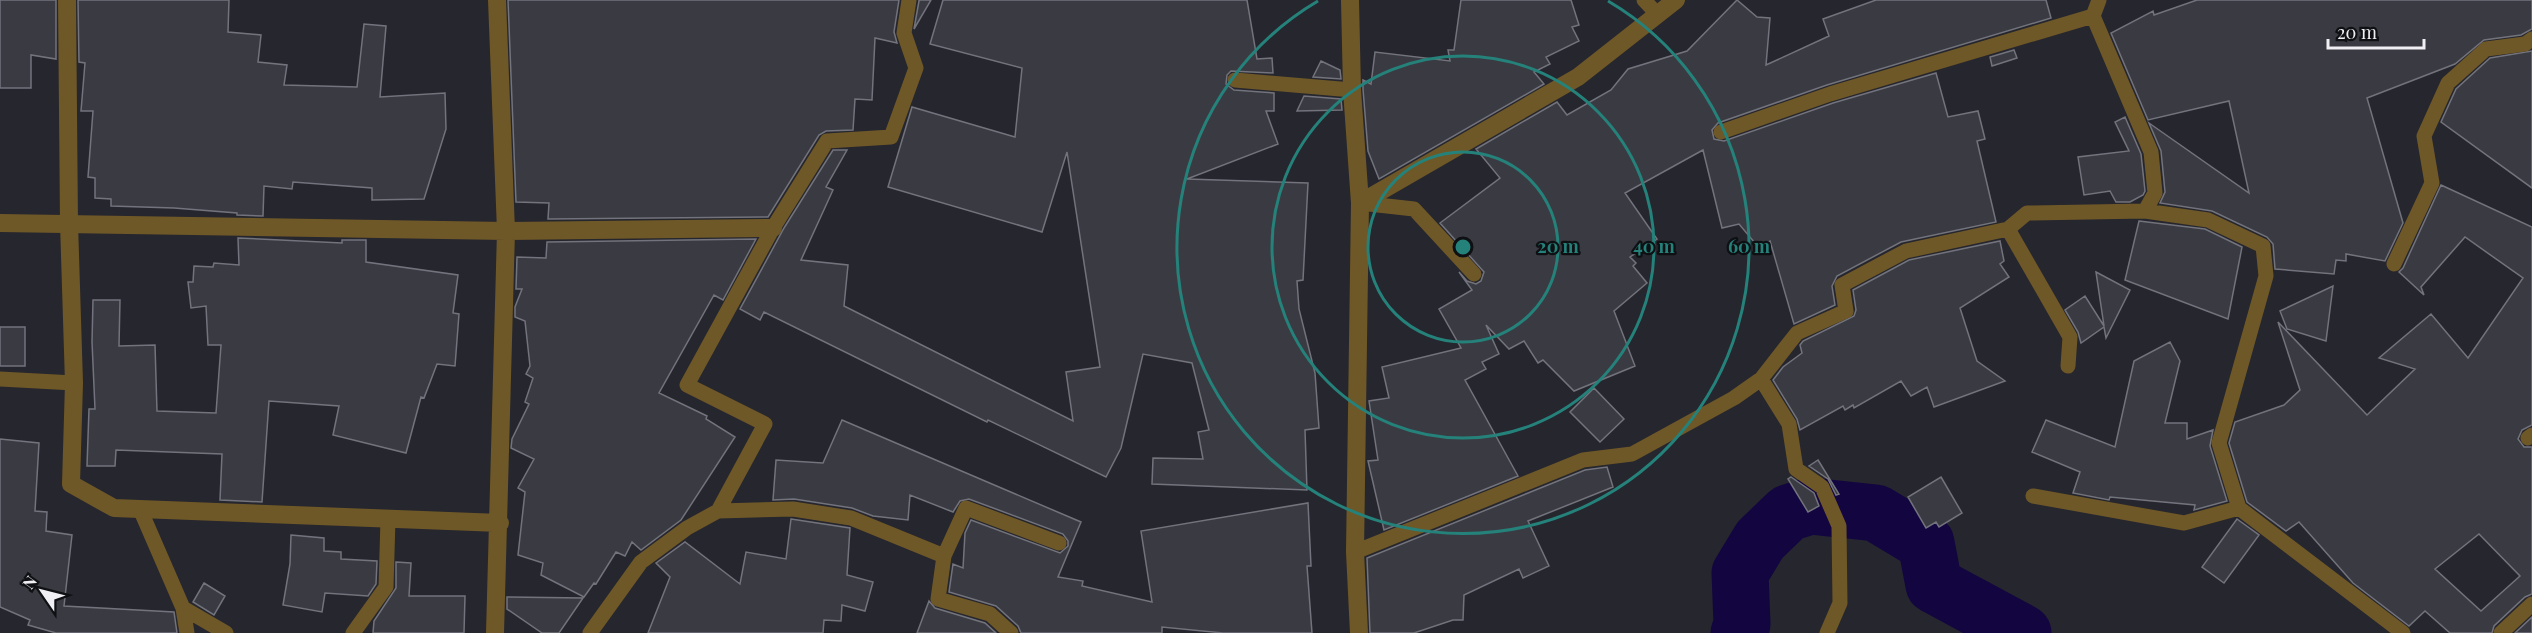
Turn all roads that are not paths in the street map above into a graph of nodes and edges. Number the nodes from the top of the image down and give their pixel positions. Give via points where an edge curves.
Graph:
1 (67, 0) edge
2 (497, 0) edge
3 (909, 0) edge
4 (1350, 0) edge
5 (1644, 0) edge
6 (1676, 0) edge
7 (2099, 0) edge
8 (1657, 14) junction
9 (2093, 16) junction
10 (2532, 39) edge
11 (1235, 80) dead end
12 (1352, 90) junction
13 (1720, 132) dead end
14 (1360, 203) junction
15 (2145, 211) junction
16 (0, 223) edge
17 (69, 223) junction
18 (773, 228) junction
19 (2008, 229) junction
20 (506, 231) junction
21 (2394, 264) dead end
22 (1474, 274) dead end
23 (2068, 366) dead end
24 (0, 379) edge
25 (1761, 379) junction
26 (74, 383) junction
27 (2033, 496) dead end
28 (2239, 508) junction
29 (140, 509) junction
30 (718, 511) junction
31 (388, 519) junction
32 (500, 523) junction
33 (1059, 543) dead end
34 (1355, 552) junction
35 (944, 556) junction
36 (2532, 604) edge
37 (183, 608) junction
38 (188, 633) edge
39 (226, 633) edge
40 (353, 633) edge
41 (495, 633) edge
42 (590, 633) edge
43 (1011, 633) edge
44 (1359, 633) edge
45 (1827, 633) edge
46 (2403, 633) edge
47 (2500, 633) edge

1 - 17 street
2 - 20 street
3 - 18 lane via 904,33 916,68 891,137 827,141
4 - 12 street
5 - 8 lane
6 - 8 street
7 - 9 lane
8 - 14 street via 1578,77
9 - 13 lane via 1830,94
9 - 15 lane via 2151,152 2155,193
10 - 21 lane via 2525,44 2486,49 2448,83 2424,136 2432,183
11 - 12 lane
12 - 14 street
14 - 22 lane via 1414,209
14 - 34 street
15 - 19 lane via 2027,213
15 - 28 lane via 2208,220 2263,246 2266,276 2219,443
16 - 17 street
17 - 20 street
17 - 26 street
18 - 20 street
18 - 30 lane via 687,385 765,424
19 - 23 lane via 2070,337
19 - 25 lane via 1906,251 1842,285 1846,311 1797,333
20 - 32 street
24 - 26 lane
25 - 34 lane via 1734,399 1632,454 1583,460
25 - 45 lane via 1789,424 1796,469 1821,487 1839,526 1840,603
26 - 29 street via 71,484 114,508
27 - 28 lane via 2184,523
28 - 46 lane
29 - 31 street
29 - 37 lane
30 - 35 lane via 793,509 851,518
30 - 42 lane via 641,562
31 - 32 street
31 - 40 lane via 386,587
32 - 41 street
33 - 35 lane via 966,508
34 - 44 street
35 - 43 lane via 938,599 990,614
36 - 47 lane
37 - 38 lane
37 - 39 lane

